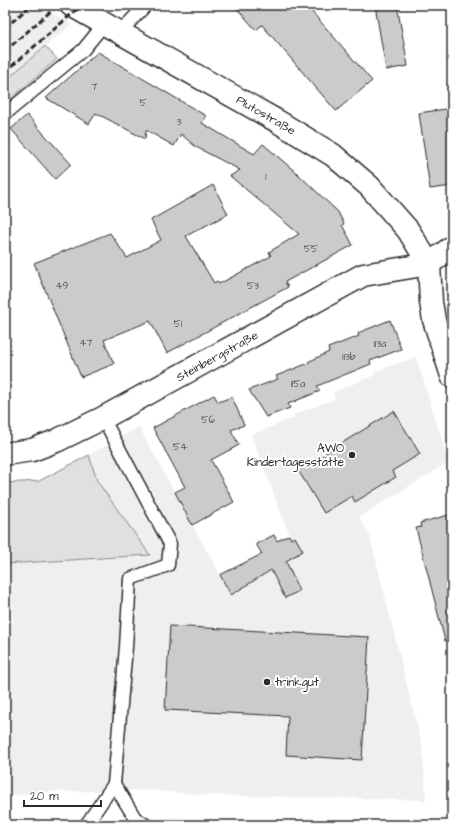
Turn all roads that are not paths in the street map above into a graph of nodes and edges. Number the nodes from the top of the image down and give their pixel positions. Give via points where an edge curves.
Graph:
1 (71, 5) edge
2 (146, 5) edge
3 (113, 27) junction
4 (5, 114) edge
5 (452, 247) edge
6 (429, 264) junction
7 (452, 376) edge
8 (103, 418) junction
9 (5, 454) edge
10 (114, 784) junction
11 (86, 825) edge
12 (146, 825) edge

1 - 3 street, Plutostraße
2 - 3 lane
3 - 4 lane
3 - 6 street, Plutostraße via 277,120 333,155 369,186 399,219
5 - 6 street
6 - 7 street via 434,320
6 - 8 street, Steinbergstraße via 363,275
8 - 9 street, Steinbergstraße via 32,450
8 - 10 lane via 170,544 168,565 130,579
10 - 11 lane
10 - 12 lane via 135,818

